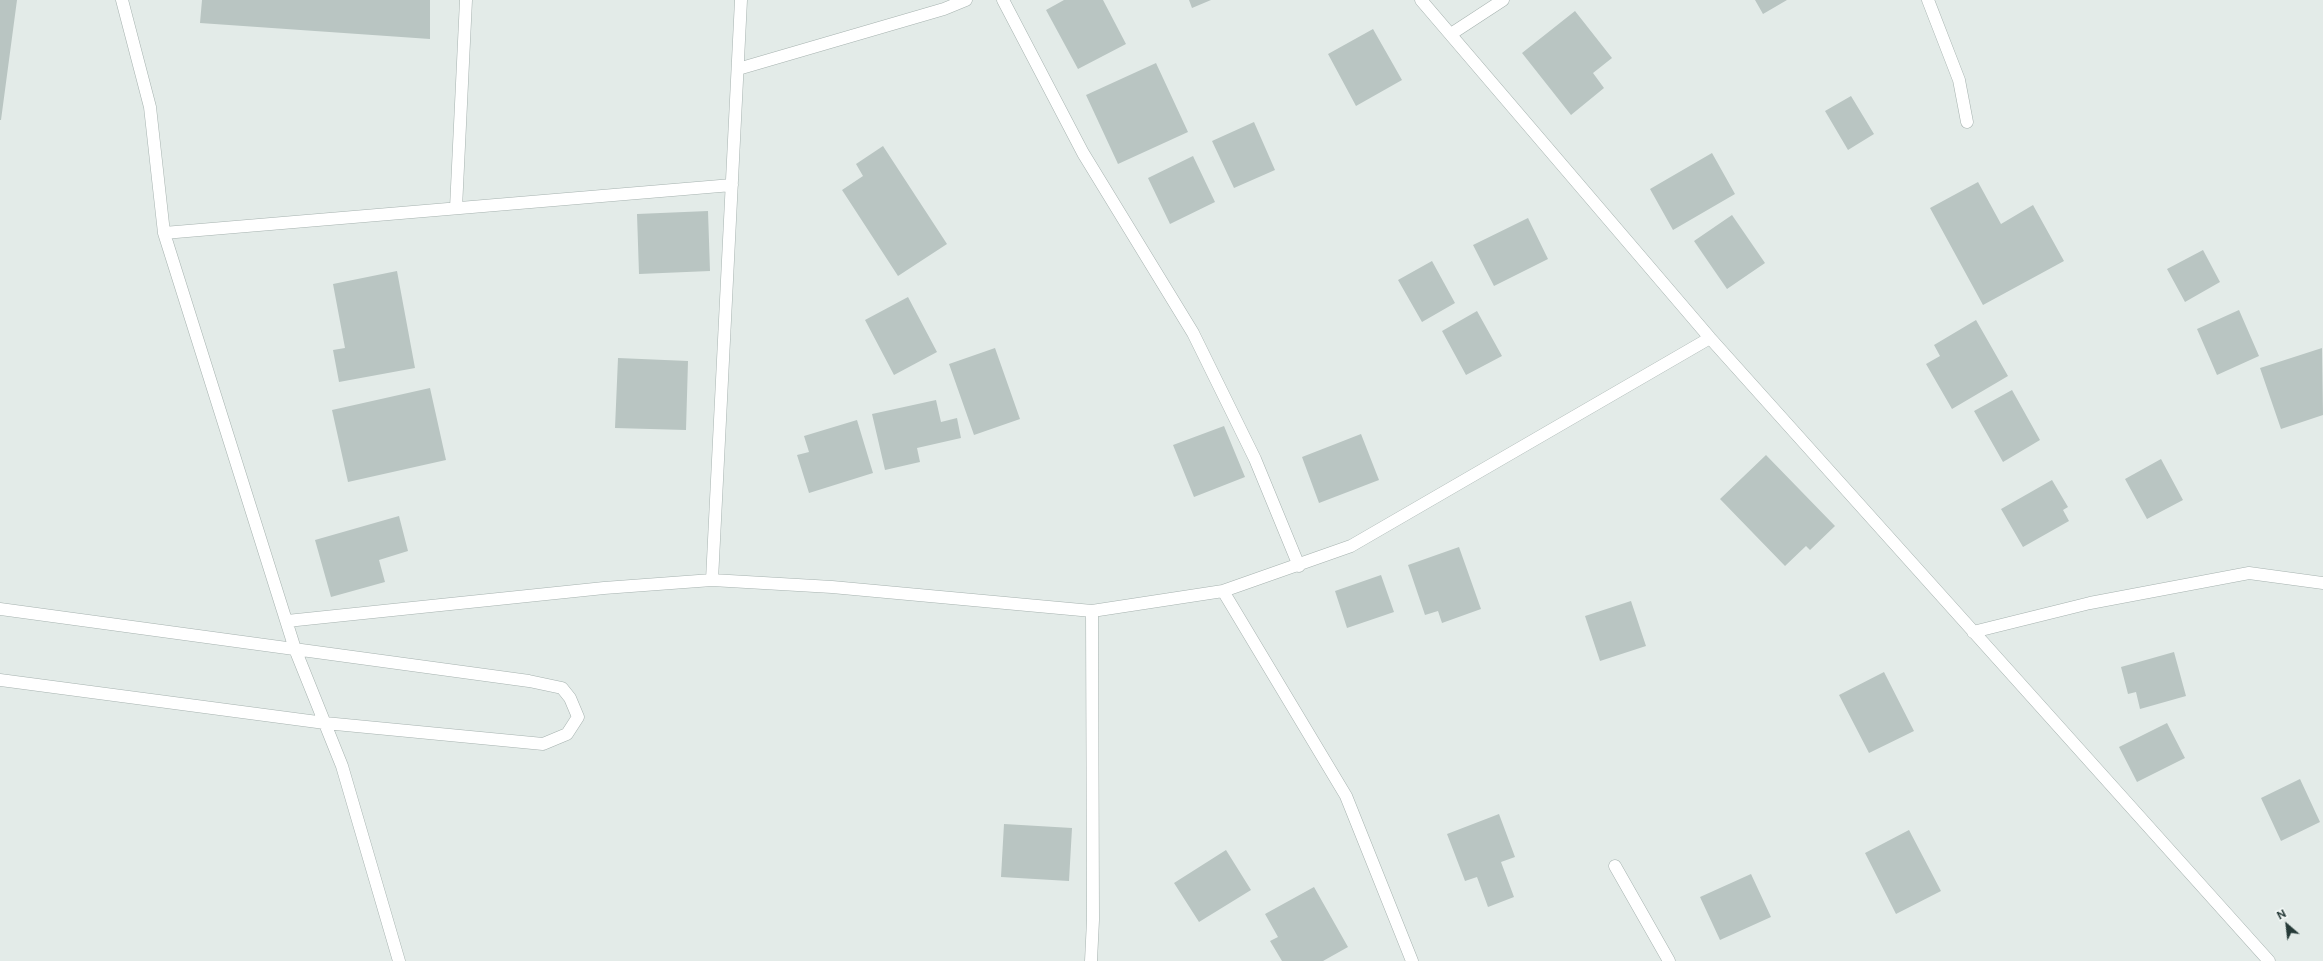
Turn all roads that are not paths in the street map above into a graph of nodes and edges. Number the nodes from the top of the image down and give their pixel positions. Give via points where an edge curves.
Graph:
1 (122, 0) edge
2 (466, 0) edge
3 (741, 0) edge
4 (966, 0) edge
5 (1003, 0) edge
6 (1421, 0) edge
7 (1503, 0) edge
8 (1928, 0) edge
9 (1451, 34) junction
10 (738, 69) junction
11 (1967, 122) dead end
12 (732, 185) junction
13 (456, 208) junction
14 (164, 233) junction
15 (1710, 338) junction
16 (1299, 566) junction
17 (712, 580) junction
18 (2323, 583) edge
19 (1223, 591) junction
20 (0, 609) edge
21 (1092, 611) junction
22 (287, 621) junction
23 (1973, 632) junction
24 (295, 649) junction
25 (0, 680) edge
26 (325, 723) junction
27 (1615, 866) dead end
28 (399, 961) edge
29 (1091, 961) edge
30 (1412, 961) edge
31 (1669, 961) edge
32 (2268, 961) edge

1 - 14 street via 150,107
2 - 13 street
3 - 10 street
4 - 10 street via 944,9
5 - 16 street via 1083,153 1193,333 1255,459
6 - 9 street
7 - 9 street
8 - 11 street via 1959,80
9 - 15 street
10 - 12 street
12 - 13 street
12 - 17 street
13 - 14 street
14 - 22 street
15 - 16 street via 1351,546
15 - 23 street
16 - 19 street
17 - 21 street via 832,587
17 - 22 street via 604,588
18 - 23 street via 2249,573 2090,603
19 - 21 street
19 - 30 street via 1346,796
20 - 24 street
21 - 29 street
22 - 24 street
23 - 32 street
24 - 26 street
24 - 26 street via 529,681 562,688 570,698 578,717 567,734 543,744
25 - 26 street
26 - 28 street via 342,766
27 - 31 street

